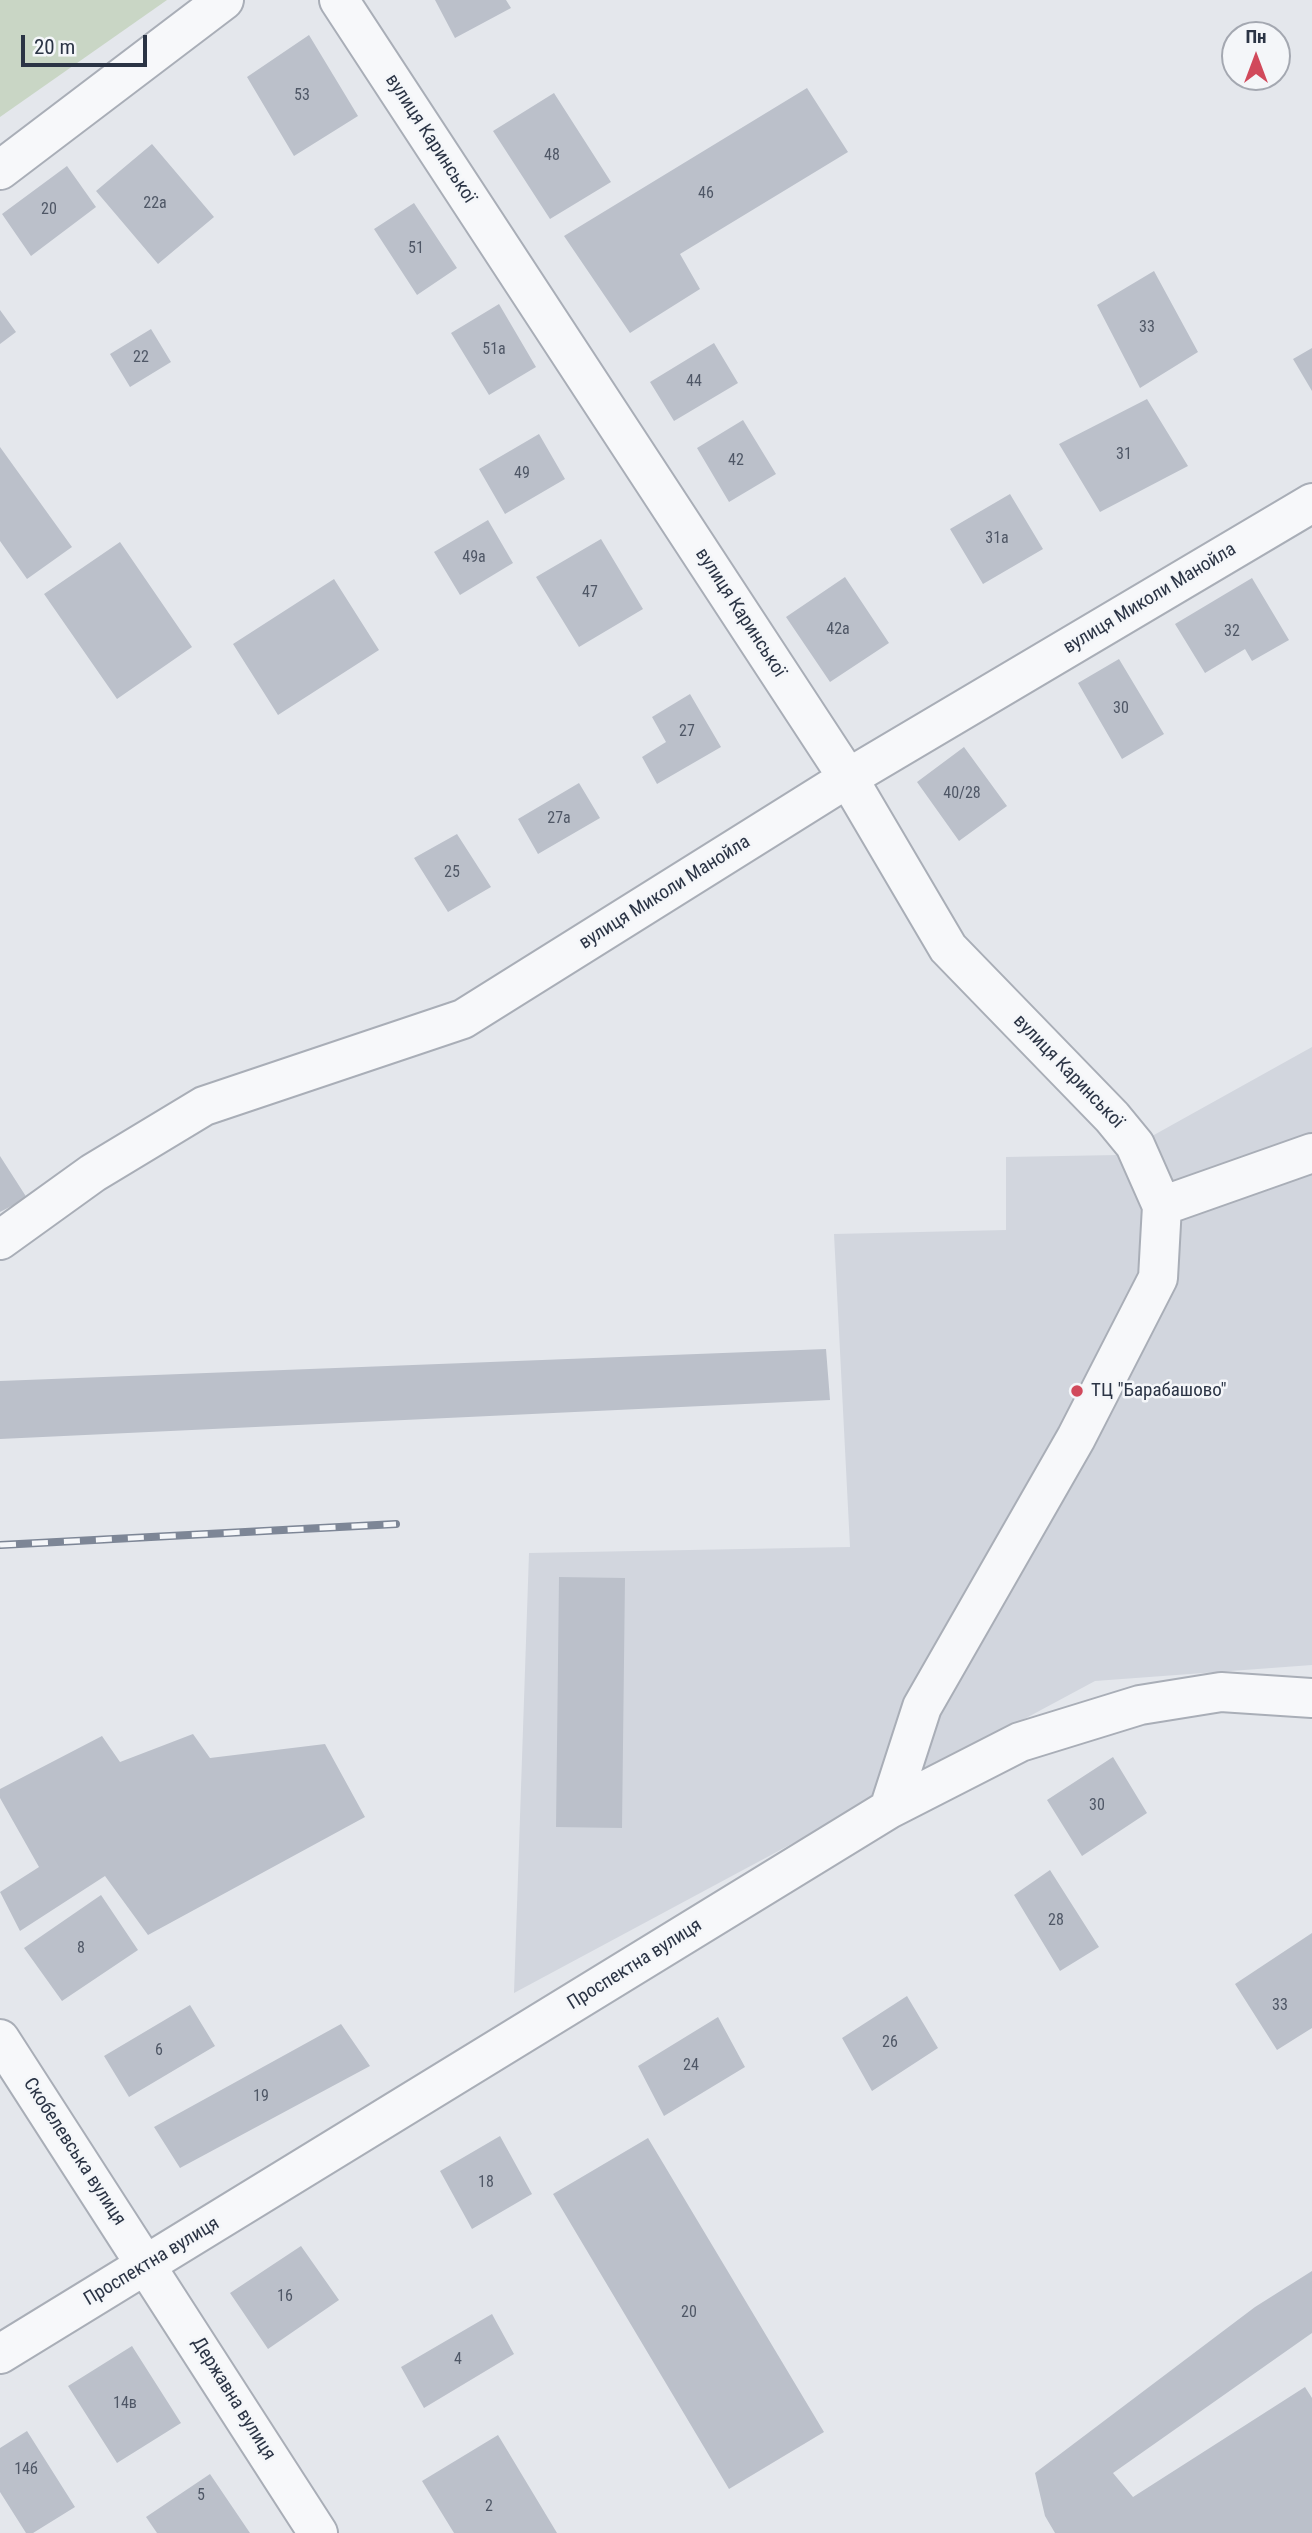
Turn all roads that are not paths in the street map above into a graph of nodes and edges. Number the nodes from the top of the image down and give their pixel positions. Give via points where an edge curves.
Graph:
1 (224, 0) edge
2 (339, 0) edge
3 (0, 170) edge
4 (1312, 503) edge
5 (848, 778) junction
6 (1312, 1153) edge
7 (1162, 1206) junction
8 (0, 1240) edge
9 (1312, 1698) edge
10 (889, 1809) junction
11 (0, 2039) edge
12 (148, 2265) junction
13 (0, 2354) edge
14 (318, 2533) edge

1 - 3 street
2 - 5 street, вулиця Каринської
4 - 5 street, вулиця Миколи Манойла
5 - 7 street, вулиця Каринської via 948,948 1112,1117 1135,1145
5 - 8 street, вулиця Миколи Манойла via 463,1019 204,1106 93,1173
6 - 7 street
7 - 10 street via 1158,1278 1076,1438 922,1707
9 - 10 street, Проспектна вулиця via 1221,1692 1140,1705 1020,1742
10 - 12 street, Проспектна вулиця
11 - 12 street, Скобелевська вулиця
12 - 13 street, Проспектна вулиця
12 - 14 street, Державна вулиця

